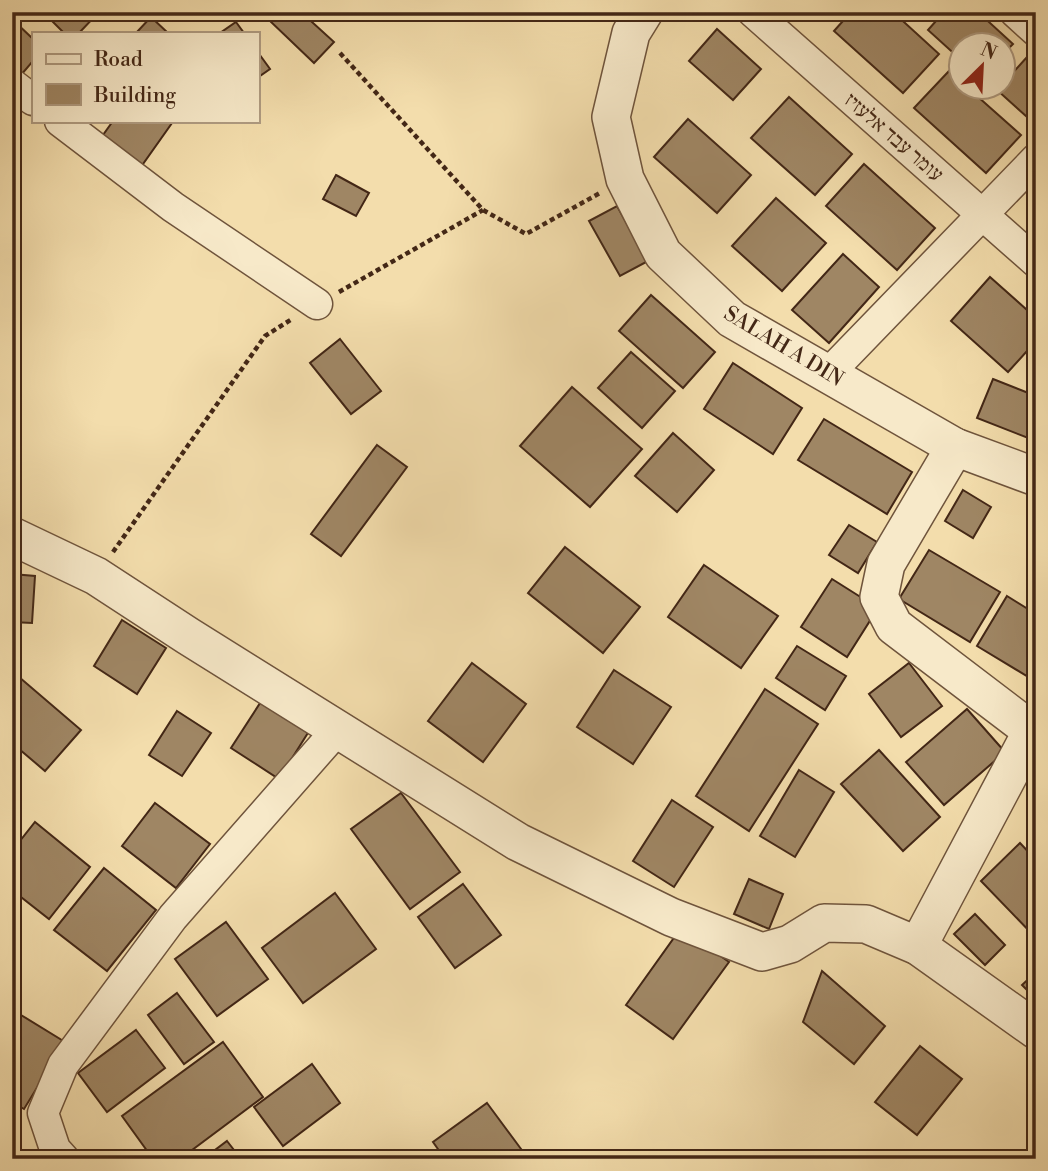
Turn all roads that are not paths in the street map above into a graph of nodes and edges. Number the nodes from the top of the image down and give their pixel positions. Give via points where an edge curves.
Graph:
1 (643, 12) edge
2 (753, 12) edge
3 (1015, 12) edge
4 (1036, 31) edge
5 (12, 84) edge
6 (32, 99) edge
7 (61, 122) edge
8 (1036, 159) edge
9 (981, 214) junction
10 (1036, 262) edge
11 (317, 304) road end
12 (828, 373) junction
13 (956, 447) junction
14 (1036, 477) edge
15 (12, 536) edge
16 (338, 730) junction
17 (918, 946) junction
18 (1036, 1030) edge
19 (64, 1159) edge

1 - 12 street, SALAH A DIN via 631,33 611,117 625,179 663,254 732,319
2 - 9 street, עומר עבד אלעזיז
3 - 4 street
5 - 6 street
7 - 11 street via 173,207
8 - 9 street
9 - 10 street, עומר עבד אלעזיז
9 - 12 street
12 - 13 street, SALAH A DIN
13 - 14 street, SALAH A DIN
13 - 17 street via 886,564 879,597 894,626 1032,731
15 - 16 street via 96,576
16 - 17 street via 518,842 671,917 762,952 790,944 824,923 866,924
16 - 19 street via 173,917 63,1065 43,1114 55,1150
17 - 18 street

